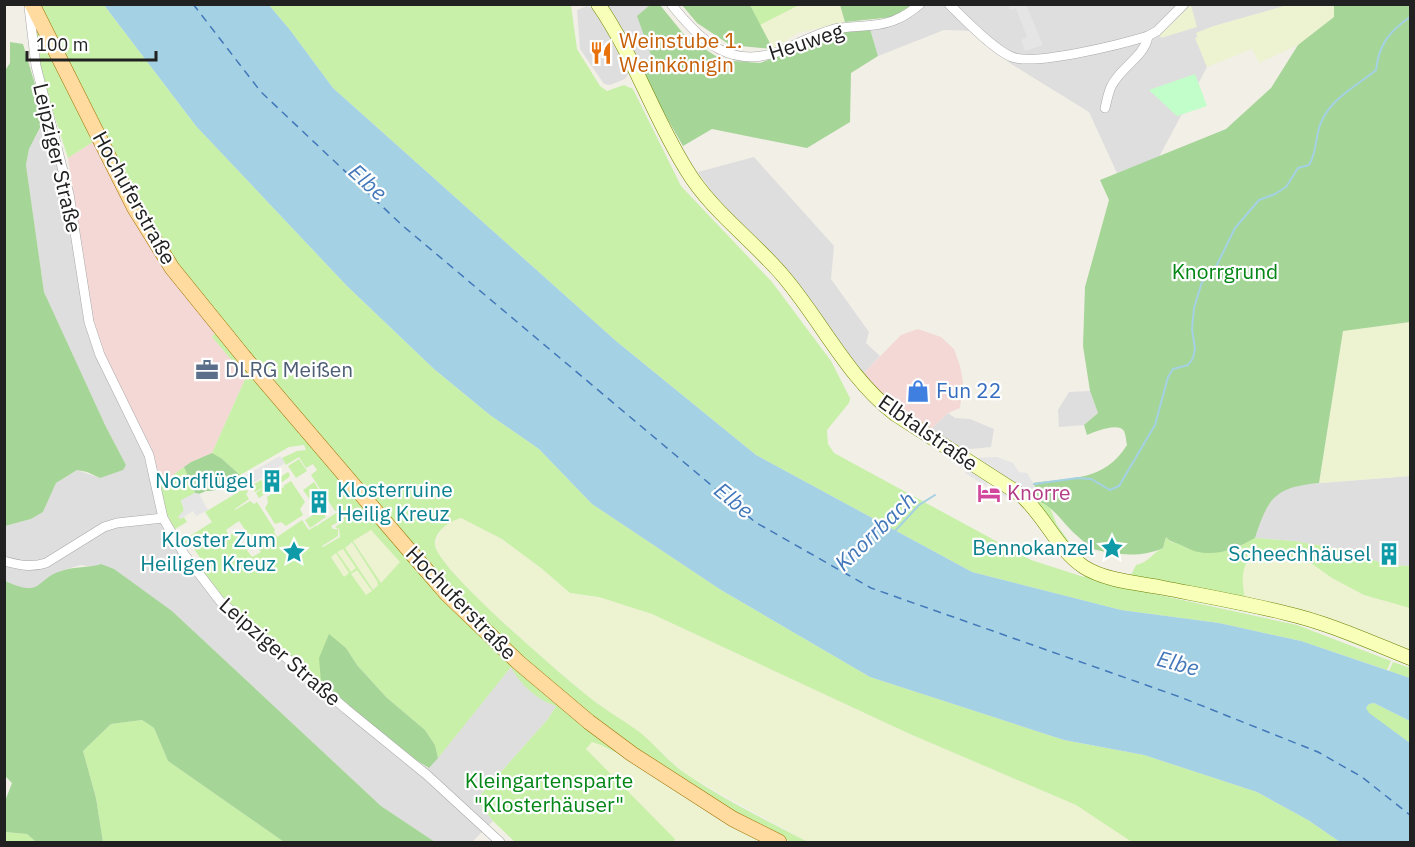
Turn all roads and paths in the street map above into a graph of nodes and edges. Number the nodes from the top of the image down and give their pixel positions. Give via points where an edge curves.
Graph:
1 (31, 4) edge
2 (598, 4) edge
3 (671, 4) edge
4 (920, 4) edge
5 (949, 4) edge
6 (1184, 4) edge
7 (1149, 36) junction
8 (54, 48) junction
9 (36, 66) junction
10 (1105, 108) dead end
11 (163, 518) junction
12 (4, 561) edge
13 (1410, 658) edge
14 (500, 843) edge
15 (779, 843) edge

1 - 8 main road, Hochuferstraße
1 - 9 street, Leipziger Straße
2 - 13 street, Elbtalstraße via 691,177 784,276 878,401 1021,495 1088,569 1117,579 1293,615
3 - 4 street, Heuweg via 693,32 727,54 761,57 822,32 896,20
5 - 7 street via 1002,52 1014,58 1056,57
6 - 7 street
7 - 10 street via 1146,47 1110,87
8 - 9 street, Leipziger Straße via 39,57
8 - 15 main road, Hochuferstraße via 134,207 172,268 447,594 589,722 733,819
9 - 11 street, Leipziger Straße via 67,183 93,339 149,455
11 - 12 street via 104,527 46,563 18,565
11 - 14 street, Leipziger Straße via 184,554 220,601 427,775

